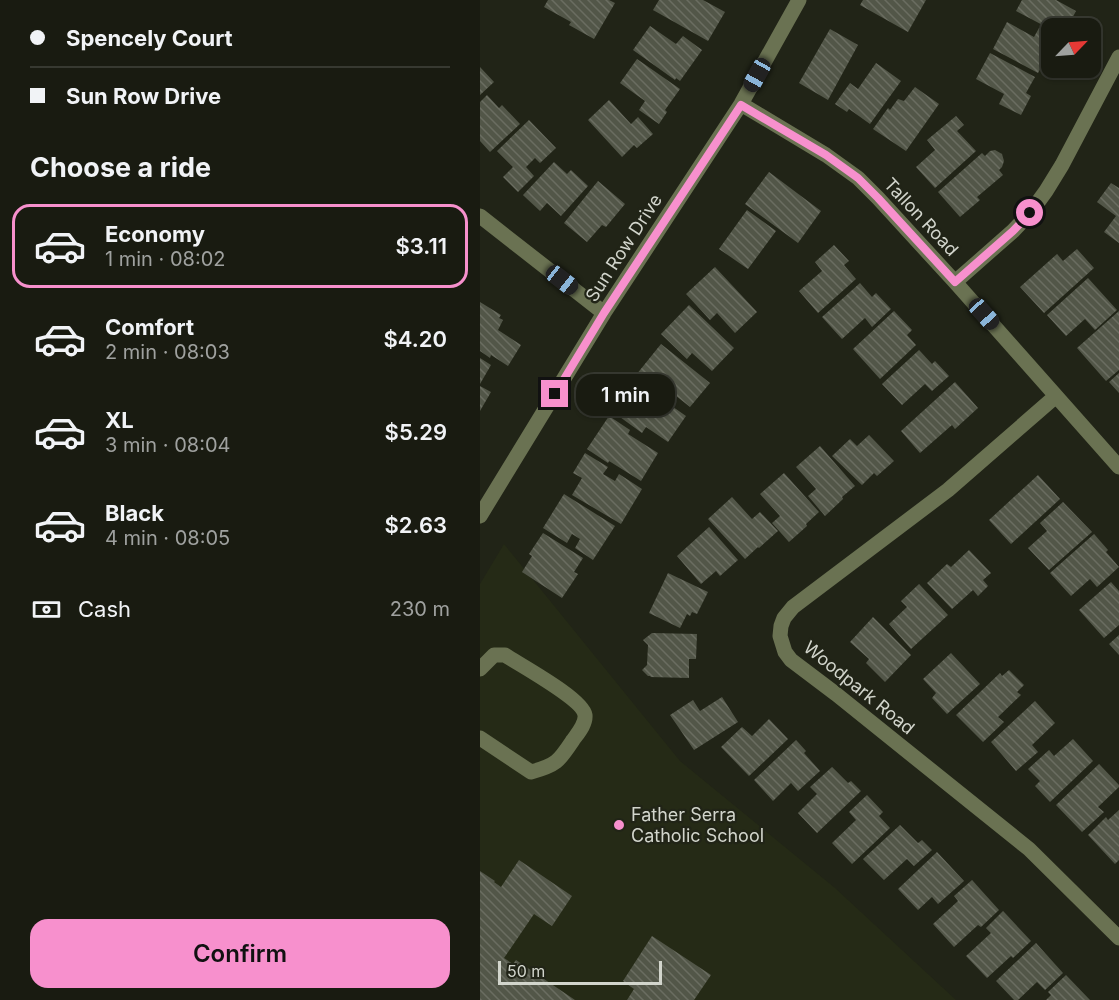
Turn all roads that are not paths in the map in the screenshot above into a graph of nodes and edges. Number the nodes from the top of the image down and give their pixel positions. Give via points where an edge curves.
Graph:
1 (799, 0) edge
2 (1119, 57) edge
3 (741, 105) junction
4 (480, 216) edge
5 (955, 282) junction
6 (604, 313) junction
7 (1056, 396) junction
8 (1119, 466) edge
9 (480, 516) edge
10 (480, 669) edge
11 (480, 738) edge
12 (1119, 938) edge

1 - 3 street, Sun Row Drive
2 - 5 street via 1062,165 1030,213
3 - 5 street, Tallon Road via 858,178
3 - 6 street, Sun Row Drive
4 - 6 street
5 - 7 street, Tallon Road
6 - 9 street, Sun Row Drive
7 - 8 street, Tallon Road
7 - 12 street, Woodpark Road via 948,490 793,607 784,618 780,636 791,660 1029,849
10 - 11 street via 494,655 504,655 573,698 585,716 561,759 531,772

